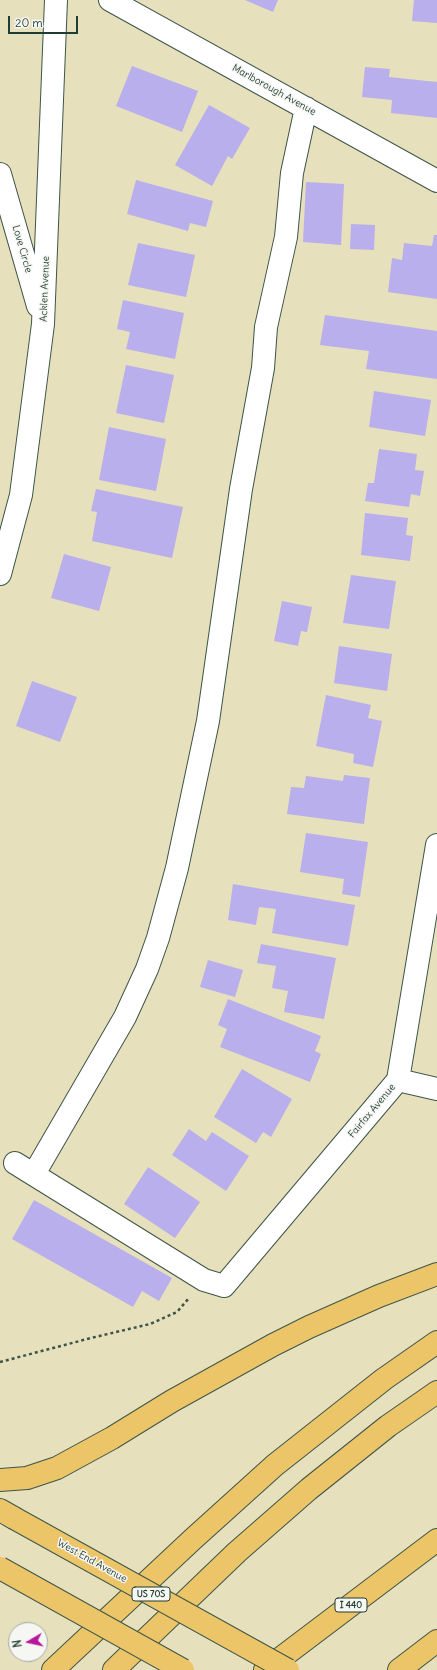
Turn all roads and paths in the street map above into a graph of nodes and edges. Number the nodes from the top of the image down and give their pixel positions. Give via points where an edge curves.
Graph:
1 (56, 0) edge
2 (110, 0) edge
3 (306, 108) junction
4 (0, 174) edge
5 (437, 181) edge
6 (43, 324) junction
7 (0, 574) edge
8 (437, 845) edge
9 (398, 1080) junction
10 (437, 1089) edge
11 (15, 1163) dead end
12 (34, 1174) junction
13 (437, 1274) edge
14 (214, 1283) junction
15 (437, 1342) edge
16 (0, 1362) edge
17 (437, 1392) edge
18 (0, 1480) edge
19 (7, 1514) edge
20 (437, 1540) edge
21 (0, 1568) edge
22 (437, 1641) edge
23 (53, 1670) edge
24 (114, 1670) edge
25 (183, 1670) edge
26 (265, 1670) edge
27 (288, 1670) edge
28 (399, 1670) edge

1 - 6 street, Acklen Avenue
2 - 3 street, Marlborough Avenue
3 - 5 street, Marlborough Avenue
3 - 12 street via 292,173 286,237 266,327 263,368 241,490 208,721 177,868 158,938 128,1010
4 - 6 street, Love Circle
6 - 7 street, Acklen Avenue via 21,495
8 - 9 street, Fairfax Avenue
9 - 10 street
9 - 14 street, Fairfax Avenue
11 - 12 street
12 - 14 street
13 - 18 main road via 309,1326 57,1468 26,1478
14 - 16 path via 177,1312 150,1324
15 - 23 main road via 384,1379 275,1465
17 - 24 main road via 388,1426 309,1489 237,1552
19 - 27 main road, West End Avenue / US 70S, bridge
20 - 26 main road, I 440
21 - 25 main road, bridge
22 - 28 main road

